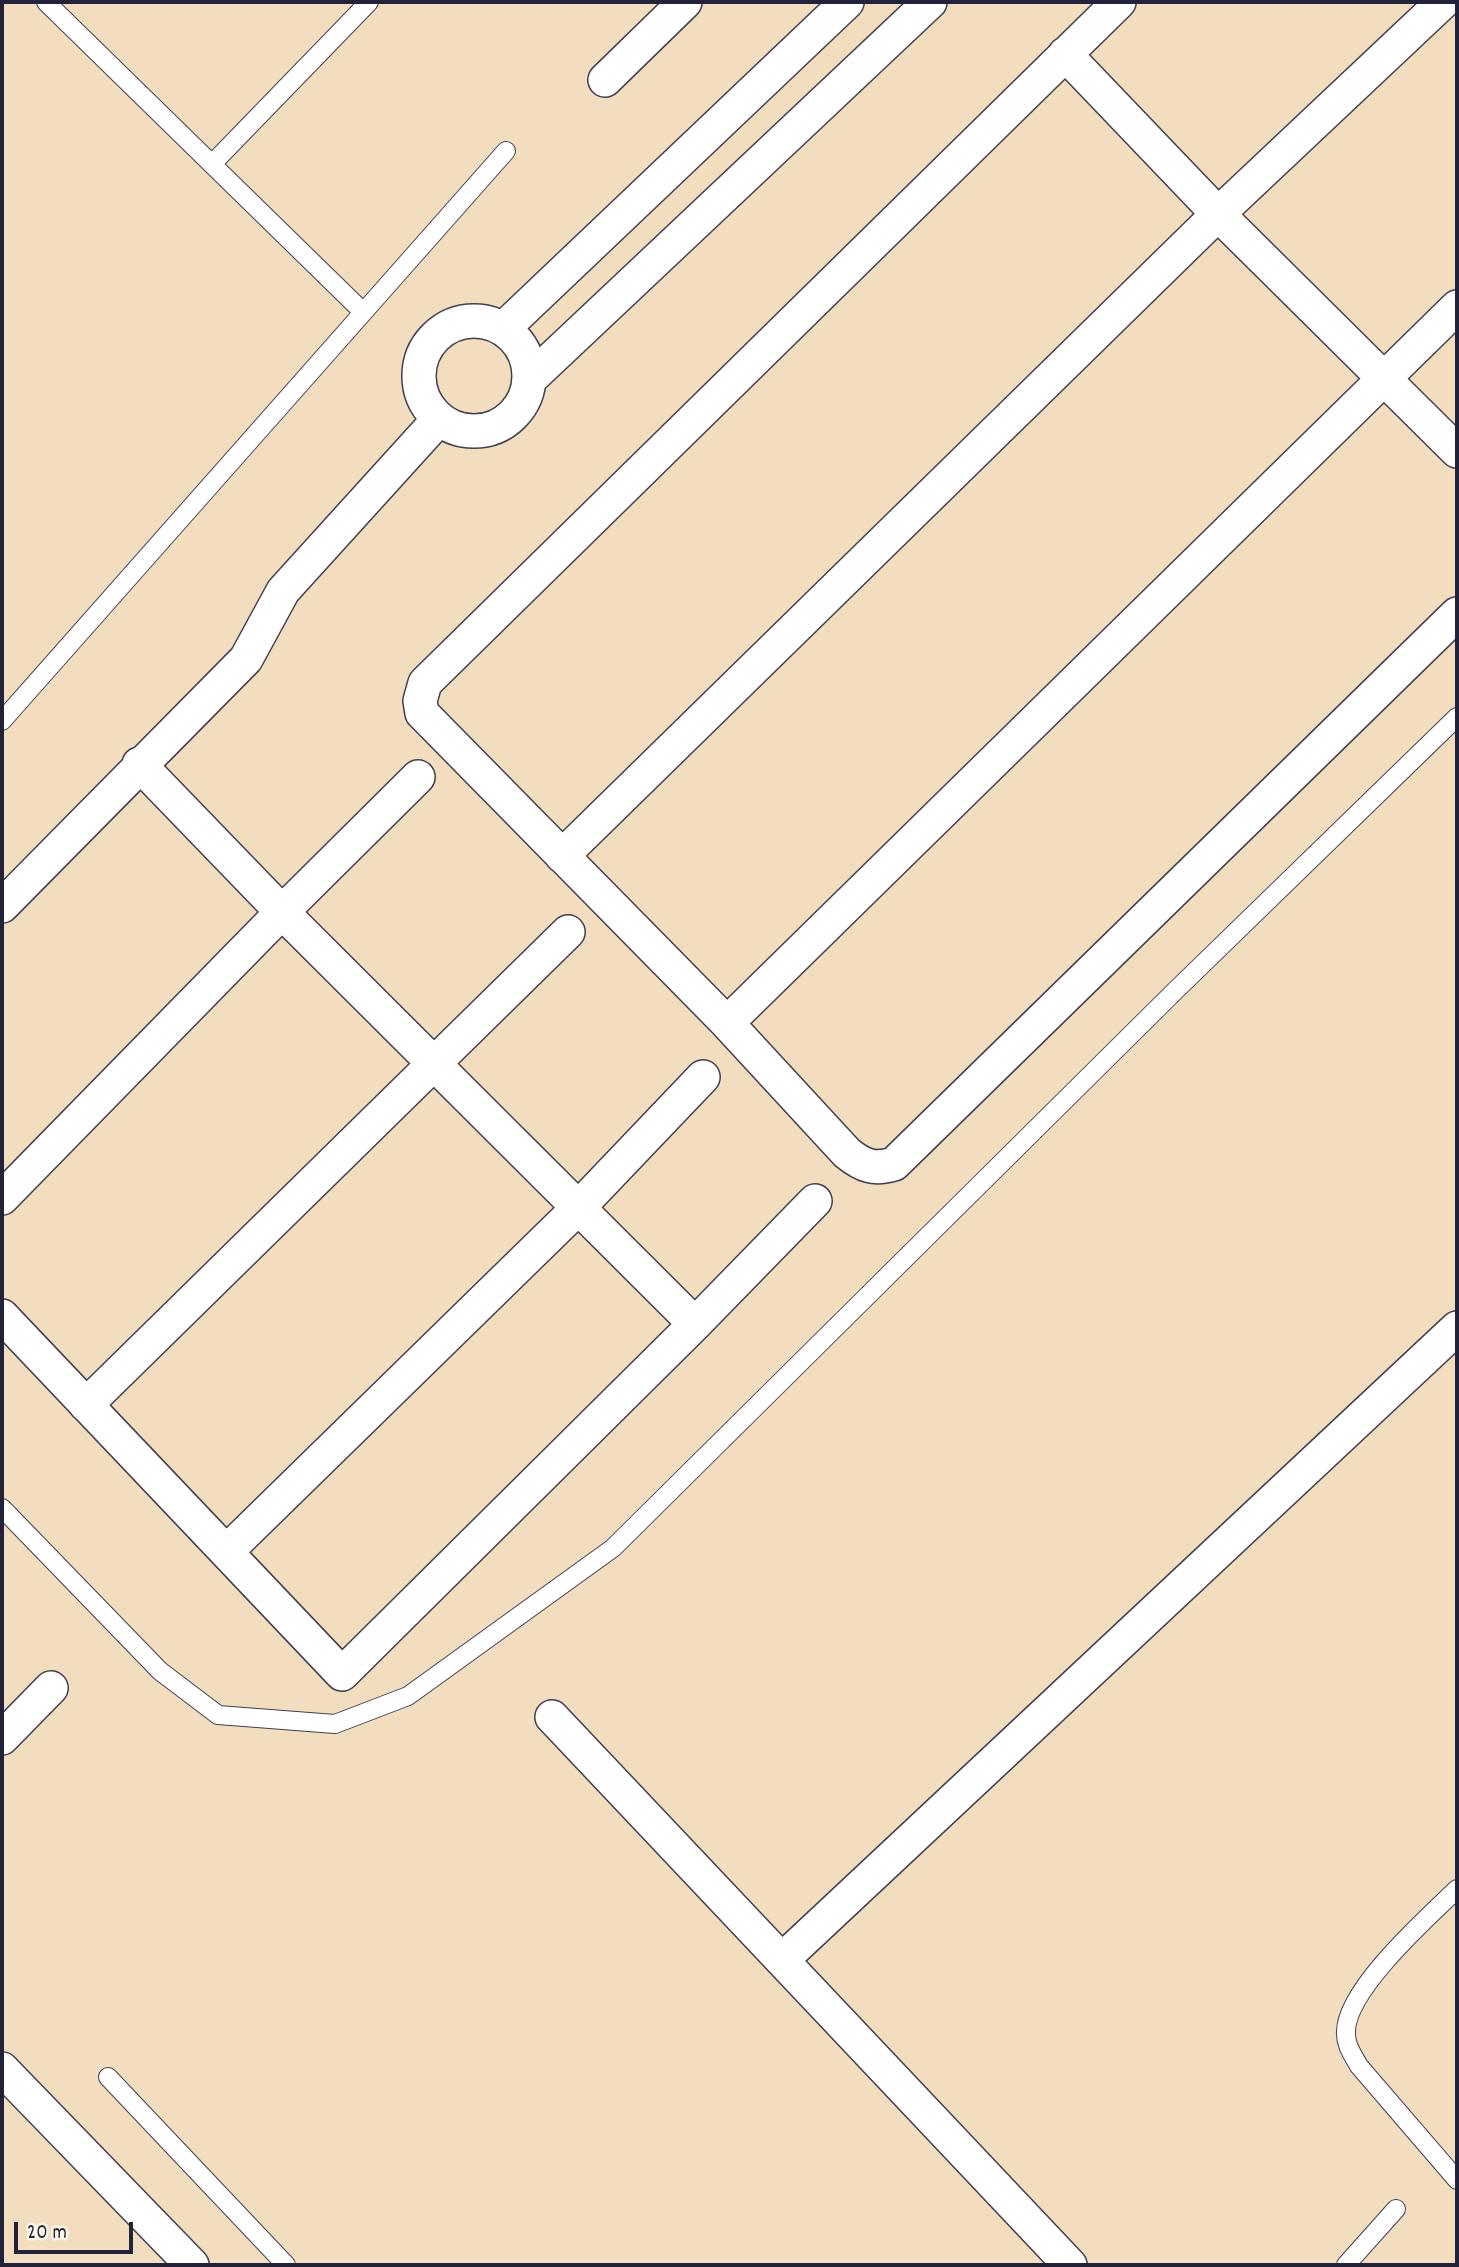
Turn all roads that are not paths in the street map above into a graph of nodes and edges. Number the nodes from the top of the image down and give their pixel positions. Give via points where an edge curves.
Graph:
1 (46, 2) edge
2 (369, 2) edge
3 (685, 2) edge
4 (847, 2) edge
5 (930, 2) edge
6 (1119, 2) edge
7 (1443, 2) edge
8 (1065, 54) junction
9 (605, 80) dead end
10 (506, 151) dead end
11 (212, 164) junction
12 (1218, 214) junction
13 (1457, 307) edge
14 (363, 312) junction
15 (503, 329) junction
16 (1385, 378) junction
17 (529, 380) junction
18 (439, 419) junction
19 (1457, 451) edge
20 (1457, 614) edge
21 (1457, 717) edge
22 (2, 721) edge
23 (139, 764) junction
24 (418, 778) dead end
25 (562, 856) junction
26 (2, 906) edge
27 (282, 912) junction
28 (568, 932) dead end
29 (727, 1023) junction
30 (433, 1063) junction
31 (703, 1077) dead end
32 (2, 1198) edge
33 (815, 1202) dead end
34 (579, 1208) junction
35 (2, 1316) edge
36 (695, 1324) junction
37 (1457, 1328) edge
38 (86, 1405) junction
39 (2, 1508) edge
40 (226, 1552) junction
41 (51, 1688) dead end
42 (552, 1717) dead end
43 (2, 1738) edge
44 (1457, 1889) edge
45 (782, 1960) junction
46 (2, 2068) edge
47 (108, 2077) dead end
48 (1457, 2180) edge
49 (1396, 2209) dead end
50 (192, 2265) edge
51 (286, 2265) edge
52 (1070, 2265) edge
53 (1346, 2265) edge

1 - 11 lane
2 - 11 lane
3 - 9 street
4 - 15 street
5 - 17 street
6 - 8 street
7 - 12 street
8 - 12 street
8 - 25 street via 425,683 422,713
10 - 14 lane
11 - 14 lane
12 - 16 street
12 - 25 street
13 - 16 street
14 - 22 lane
15 - 17 street via 523,351
15 - 18 street via 489,323 459,323 439,334 424,351 420,387 428,408
16 - 19 street
16 - 29 street
17 - 18 street via 519,409 495,427 466,432
18 - 23 street via 282,591 246,659
20 - 29 street via 894,1164 870,1167 847,1153
21 - 39 lane via 613,1548 408,1696 335,1724 218,1715 160,1671
23 - 26 street
23 - 27 street
24 - 27 street
25 - 29 street
27 - 30 street
27 - 32 street
28 - 30 street
30 - 34 street
30 - 38 street
31 - 34 street
33 - 36 street
34 - 36 street
34 - 40 street
35 - 38 street
36 - 40 street via 342,1674
37 - 45 street
38 - 40 street
41 - 43 street
42 - 45 street
44 - 48 lane via 1401,1942 1351,2007 1345,2030 1347,2045 1359,2066
45 - 52 street
46 - 50 street
47 - 51 lane
49 - 53 lane

